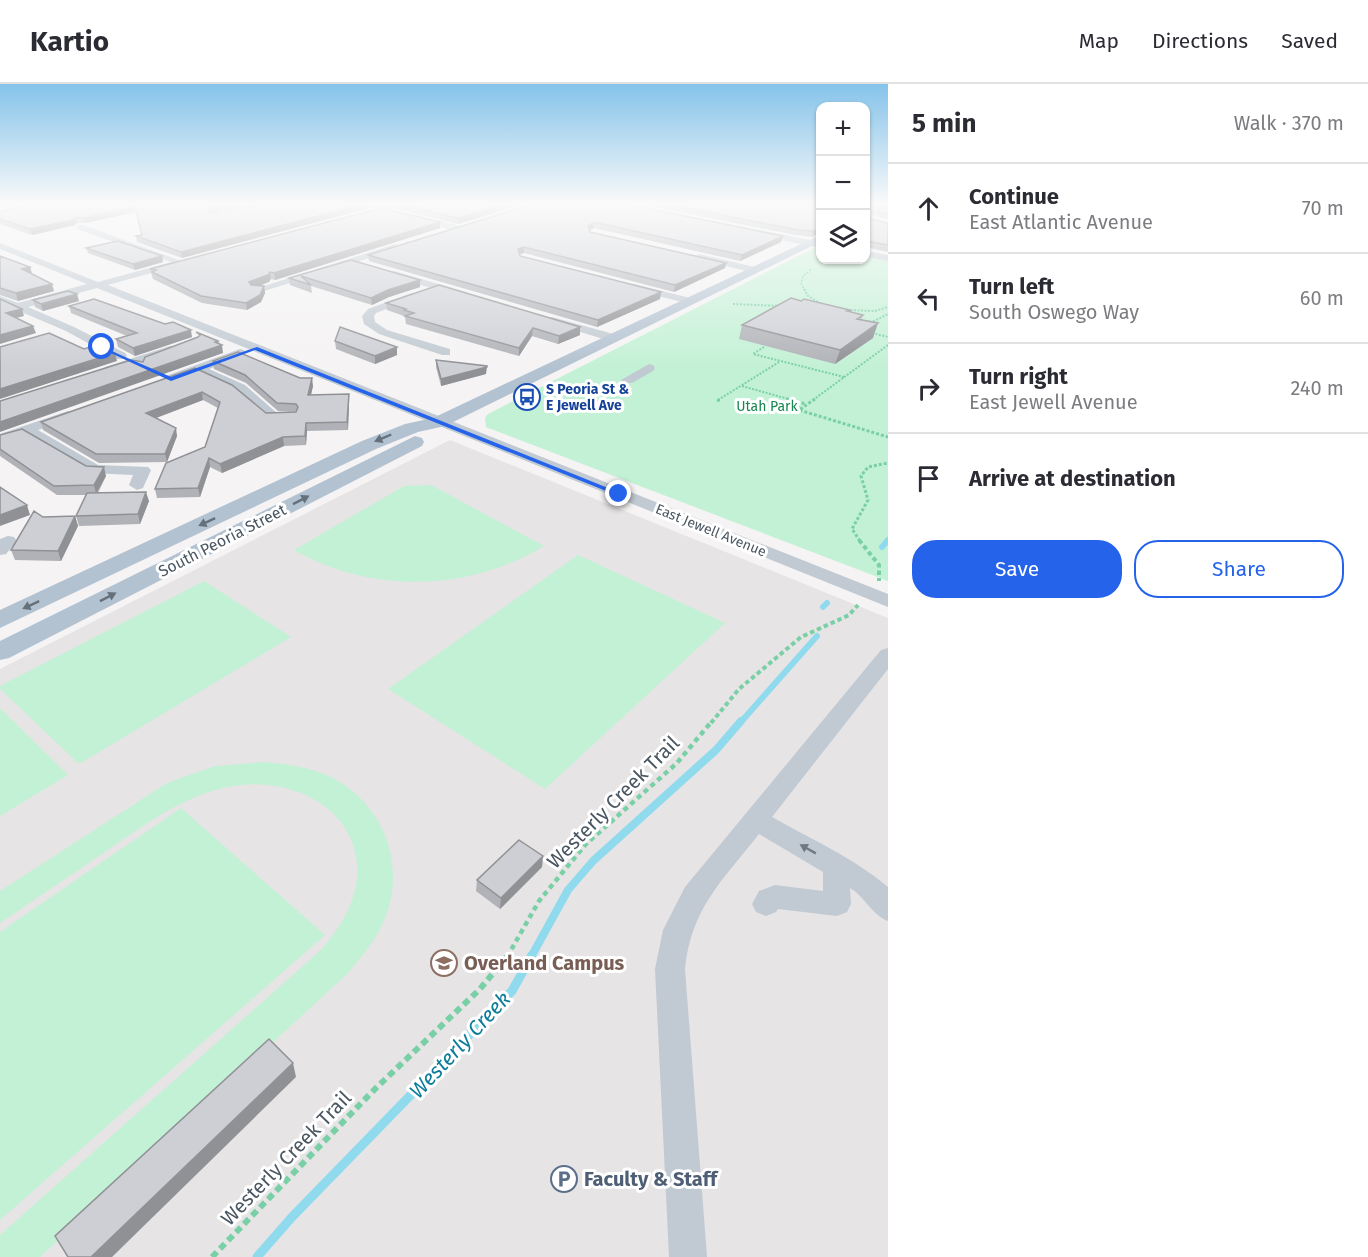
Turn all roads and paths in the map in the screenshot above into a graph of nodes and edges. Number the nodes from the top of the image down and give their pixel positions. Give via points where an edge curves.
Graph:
1 (35, 260) edge
2 (175, 260) edge
3 (193, 260) edge
4 (354, 260) edge
5 (711, 260) edge
6 (778, 260) edge
7 (350, 261) junction
8 (182, 262) junction
9 (812, 268) dead end
10 (755, 270) junction
11 (623, 284) edge
12 (98, 285) junction
13 (438, 287) junction
14 (257, 290) edge
15 (471, 296) edge
16 (0, 298) edge
17 (690, 301) junction
18 (733, 304) dead end
19 (823, 305) edge
20 (19, 306) junction
21 (792, 307) edge
22 (888, 307) edge
23 (844, 310) edge
24 (888, 314) edge
25 (537, 316) edge
26 (866, 326) edge
27 (70, 329) junction
28 (867, 331) edge
29 (50, 335) edge
30 (888, 337) edge
31 (613, 338) junction
32 (888, 345) edge
33 (183, 346) edge
34 (764, 347) edge
35 (255, 348) junction
36 (446, 352) dead end
37 (134, 362) junction
38 (780, 362) junction
39 (650, 368) dead end
40 (198, 369) junction
41 (92, 376) edge
42 (844, 377) junction
43 (627, 380) dead end
44 (742, 386) junction
45 (514, 400) dead end
46 (717, 401) dead end
47 (535, 404) dead end
48 (806, 405) junction
49 (82, 410) edge
50 (290, 416) edge
51 (439, 422) junction
52 (27, 430) junction
53 (888, 437) edge
54 (0, 439) edge
55 (888, 463) edge
56 (137, 485) dead end
57 (888, 576) edge
58 (888, 601) edge
59 (861, 602) dead end
60 (0, 620) edge
61 (0, 652) edge
62 (888, 655) edge
63 (756, 820) junction
64 (836, 865) junction
65 (766, 903) dead end
66 (888, 909) edge
67 (212, 1257) edge
68 (688, 1257) edge

1 - 12 street, East Jewell Avenue
2 - 8 street
3 - 8 street
4 - 7 street
5 - 10 street
6 - 10 main road, South Peoria Street
7 - 13 street
7 - 14 street
8 - 12 street
9 - 19 path via 803,276 802,287 811,299
10 - 17 main road, South Peoria Street
11 - 17 street
12 - 20 street
12 - 35 street, East Jewell Avenue
13 - 15 street
13 - 36 street via 372,311 368,321 383,332
16 - 20 street
17 - 31 main road, South Peoria Street
18 - 21 path
20 - 27 street
22 - 23 path via 874,311
24 - 26 path
25 - 31 street
27 - 29 street
27 - 37 street
28 - 30 path
31 - 51 main road, South Peoria Street
32 - 42 path
33 - 37 street
34 - 38 path via 753,354
35 - 40 street
35 - 51 street, East Jewell Avenue
37 - 40 street via 161,377
37 - 41 street
38 - 42 path
38 - 44 path
39 - 43 street
40 - 50 street via 240,388 274,417
42 - 48 path
44 - 46 path
44 - 48 path
45 - 47 path
48 - 53 path via 799,410
49 - 52 street
51 - 58 street, East Jewell Avenue
51 -> 60 main road, South Peoria Street via 411,428 369,445
61 -> 51 main road, South Peoria Street via 395,453
52 - 54 street
52 - 56 street via 95,470 143,470
55 - 57 path via 863,471 861,476 869,498 852,529 856,539 876,557 881,576
59 - 67 path, Westerly Creek Trail via 849,615 801,637 739,689 677,763 586,844 539,901 505,960 480,988 375,1089
62 - 63 street
64 -> 63 street
63 - 68 street via 695,895 673,938 670,969
64 - 65 street via 837,904 775,897
64 - 66 street via 863,882

